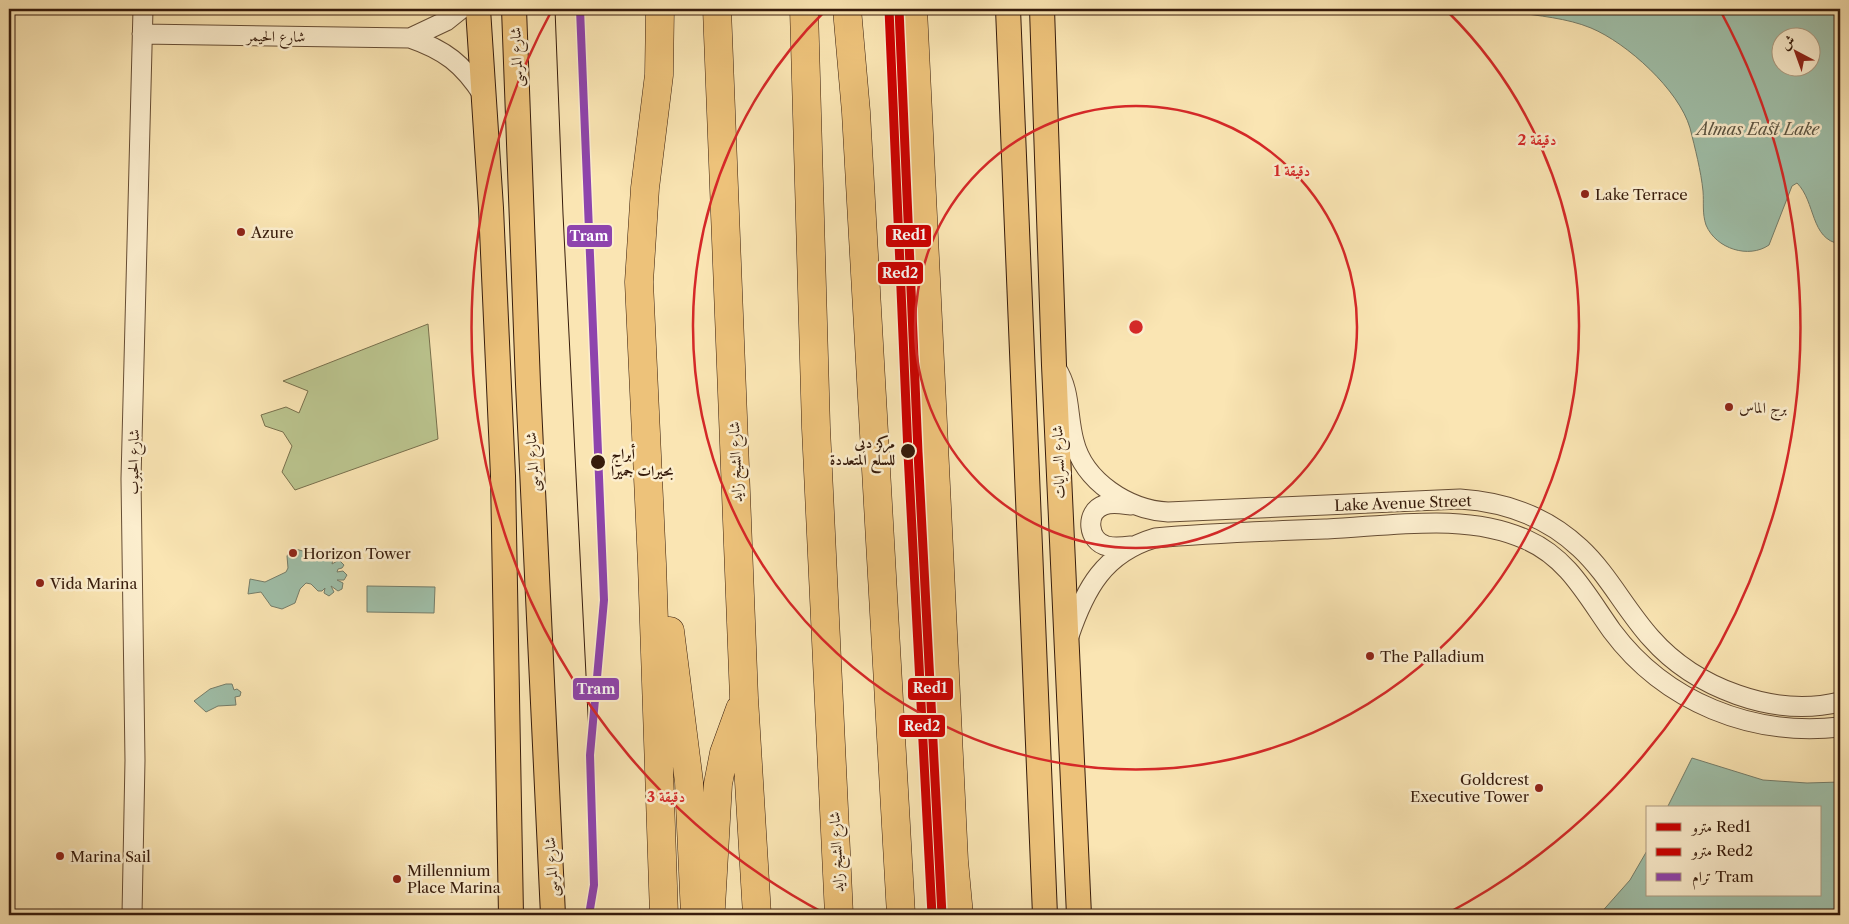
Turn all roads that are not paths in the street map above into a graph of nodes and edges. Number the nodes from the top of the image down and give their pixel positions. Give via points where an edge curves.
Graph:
1 (143, 9) edge
2 (461, 9) edge
3 (478, 9) edge
4 (514, 9) edge
5 (660, 9) edge
6 (717, 9) edge
7 (804, 9) edge
8 (847, 9) edge
9 (913, 9) edge
10 (1008, 9) edge
11 (1042, 9) edge
12 (142, 34) junction
13 (410, 38) junction
14 (485, 97) junction
15 (1051, 252) junction
16 (1018, 255) junction
17 (1054, 365) junction
18 (1131, 505) junction
19 (1131, 546) junction
20 (652, 564) junction
21 (1066, 644) junction
22 (744, 698) junction
23 (1840, 702) edge
24 (1840, 727) edge
25 (132, 915) edge
26 (511, 915) edge
27 (553, 915) edge
28 (664, 915) edge
29 (694, 915) edge
30 (711, 915) edge
31 (757, 915) edge
32 (839, 915) edge
33 (901, 915) edge
34 (959, 915) edge
35 (1045, 915) edge
36 (1079, 915) edge

1 - 12 street, شارع الحبوب
2 - 13 street, شارع الحيمر via 446,21
3 - 14 main road, شارع المرسى
4 - 27 main road, شارع المرسى via 528,394
5 - 20 highway via 659,75 644,197 639,282
6 - 22 highway, شارع الشيخ زايد
7 - 32 highway, شارع الشيخ زايد via 816,438
8 - 33 highway
9 - 34 highway
10 - 16 main road, شارع السرايات
11 - 15 main road, شارع السرايات
12 - 13 street, شارع الحيمر
12 - 25 street, شارع الحبوب via 131,479 135,760
13 - 14 street, شارع الحيمر via 432,45 451,57 470,75
14 - 26 main road, شارع المرسى via 503,476
15 - 16 main road
15 - 17 main road, شارع السرايات
16 - 35 main road, شارع السرايات
17 - 18 street, Lake Avenue Street via 1066,386 1074,444 1081,459 1103,485
17 - 21 main road, شارع السرايات
18 - 19 street, Lake Avenue Street via 1102,506 1090,522 1091,533 1097,542 1107,546
18 - 23 street, Lake Avenue Street via 1168,512 1460,499 1514,507 1539,518 1580,548 1597,565 1652,639 1694,673 1734,693 1769,703 1799,707
19 - 21 street, Lake Avenue Street via 1098,574 1086,592
19 - 24 street, Lake Avenue Street via 1168,537 1425,524 1479,526 1504,531 1550,552 1566,566 1633,656 1680,694 1707,708 1766,726
20 - 28 highway
20 - 29 highway via 667,611 685,748
21 - 36 main road, شارع السرايات
22 - 30 highway via 724,753 718,784
22 - 31 highway, شارع الشيخ زايد

